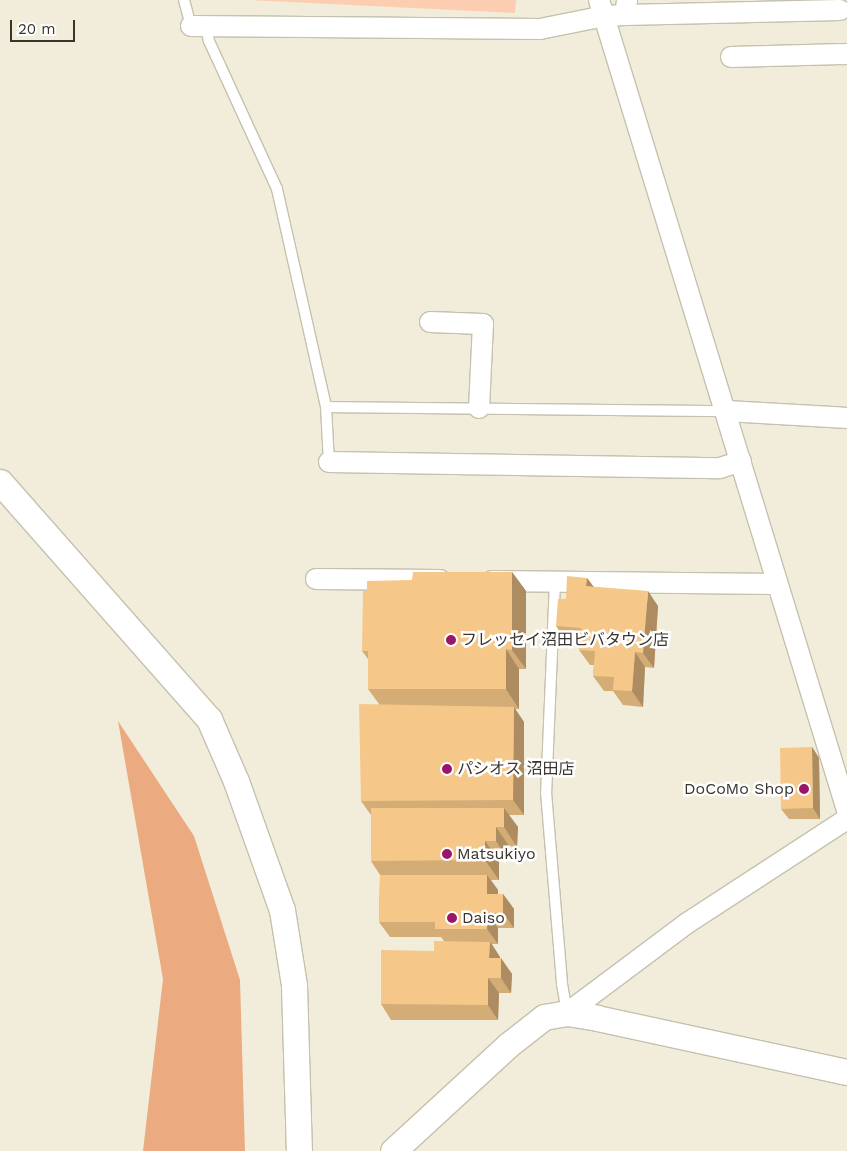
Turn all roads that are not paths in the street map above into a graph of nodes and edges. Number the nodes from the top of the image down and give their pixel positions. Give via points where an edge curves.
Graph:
1 (184, 0) edge
2 (626, 7) edge
3 (602, 8) edge
4 (840, 10) dead end
5 (199, 26) junction
6 (847, 54) edge
7 (731, 57) dead end
8 (430, 322) dead end
9 (326, 407) junction
10 (479, 408) junction
11 (727, 411) junction
12 (847, 418) edge
13 (741, 461) junction
14 (329, 462) joint
15 (0, 482) edge
16 (316, 578) dead end
17 (456, 580) edge
18 (475, 580) edge
19 (555, 581) junction
20 (777, 584) junction
21 (847, 810) edge
22 (847, 819) edge
23 (567, 1013) junction
24 (847, 1072) edge
25 (401, 1147) edge
26 (300, 1151) edge

1 - 5 lane
2 - 3 street
2 - 4 street
3 - 5 street via 540,29
3 - 11 street
5 - 9 lane via 209,41 277,190
6 - 7 street
8 - 10 street via 483,324
9 - 10 lane
9 - 14 lane
10 - 11 lane
11 - 12 street
11 - 13 street
13 - 14 street via 720,468
13 - 20 street
15 - 26 street via 208,719 236,781 282,910 294,984
16 - 17 street
18 - 19 street
19 - 20 street
19 - 23 lane via 546,792
20 - 21 street
22 - 23 street via 686,924
23 - 24 street
23 - 25 street via 544,1017 522,1034

